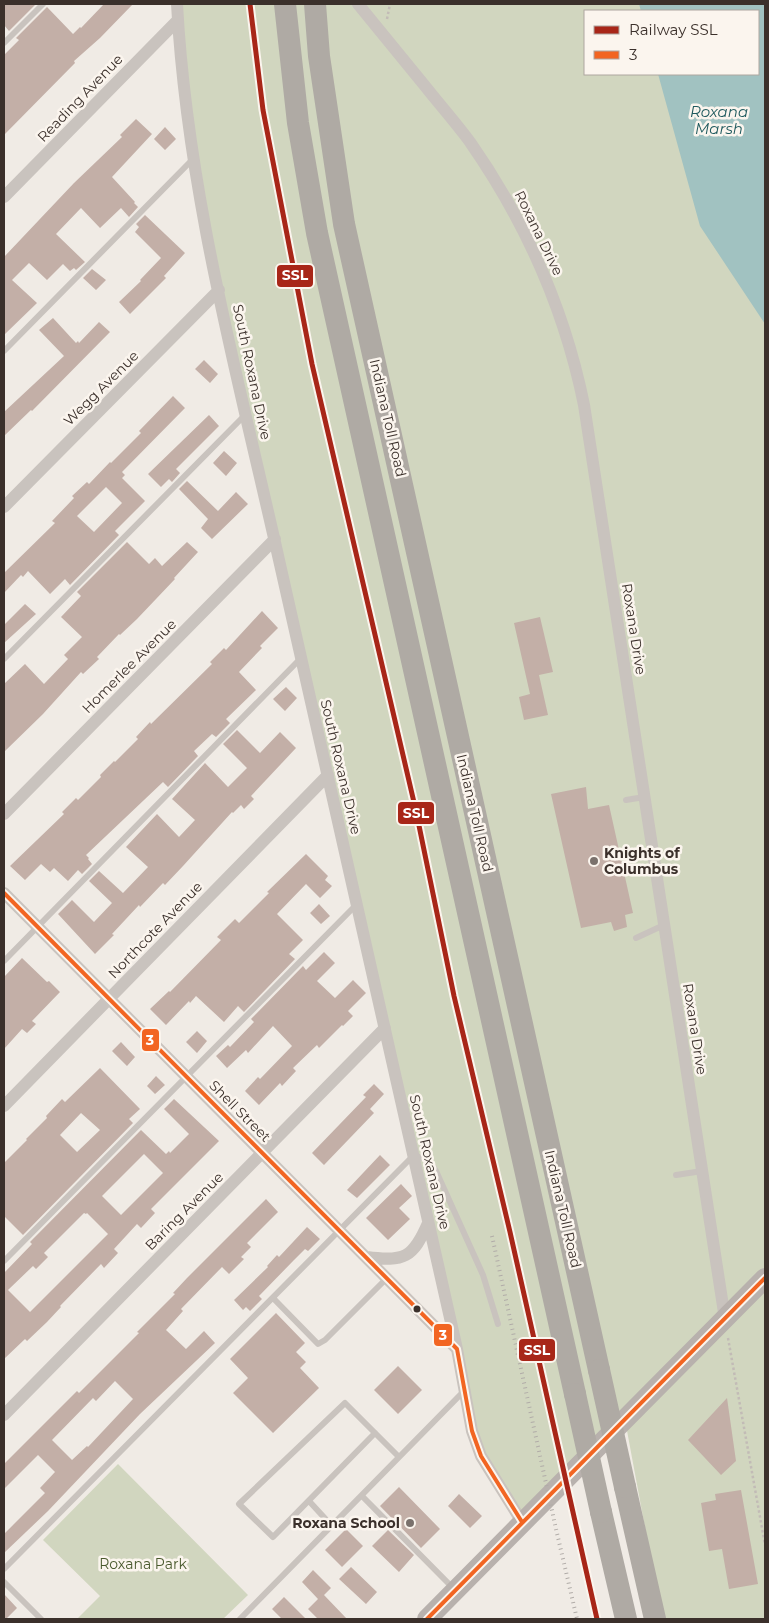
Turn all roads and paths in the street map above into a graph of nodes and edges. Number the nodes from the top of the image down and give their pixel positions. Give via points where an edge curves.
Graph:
1 (43, 4) edge
2 (177, 4) edge
3 (314, 4) edge
4 (358, 4) edge
5 (286, 13) edge
6 (178, 20) junction
7 (4, 44) edge
8 (194, 158) junction
9 (4, 197) edge
10 (219, 290) junction
11 (4, 351) edge
12 (246, 414) junction
13 (4, 507) edge
14 (275, 539) junction
15 (301, 658) junction
16 (4, 659) edge
17 (328, 775) junction
18 (644, 797) junction
19 (626, 800) dead end
20 (4, 814) edge
21 (4, 893) edge
22 (357, 904) junction
23 (664, 925) junction
24 (37, 927) junction
25 (636, 938) dead end
26 (4, 960) edge
27 (108, 1000) junction
28 (385, 1028) junction
29 (186, 1078) junction
30 (4, 1106) edge
31 (262, 1154) junction
32 (413, 1156) junction
33 (702, 1171) junction
34 (676, 1175) dead end
35 (428, 1223) junction
36 (339, 1231) junction
37 (366, 1257) junction
38 (4, 1261) edge
39 (387, 1278) junction
40 (765, 1278) edge
41 (273, 1298) junction
42 (725, 1319) junction
43 (498, 1324) dead end
44 (457, 1349) junction
45 (464, 1391) junction
46 (4, 1416) edge
47 (375, 1433) junction
48 (399, 1457) junction
49 (362, 1496) junction
50 (309, 1501) junction
51 (522, 1522) junction
52 (332, 1526) junction
53 (765, 1545) edge
54 (4, 1569) edge
55 (4, 1582) edge
56 (456, 1591) junction
57 (41, 1619) edge
58 (240, 1619) edge
59 (427, 1619) edge
60 (626, 1619) edge
61 (656, 1619) edge

1 - 7 lane
2 - 6 street, South Roxana Drive
3 - 61 highway, Indiana Toll Road, bridge via 318,56 344,224
4 - 18 street, Roxana Drive via 451,117 486,167 527,239 562,321 578,371 584,405
5 - 60 highway, Indiana Toll Road, bridge via 298,123 317,233
6 - 8 street, South Roxana Drive
6 - 9 street, Reading Avenue
8 - 10 street, South Roxana Drive
8 - 11 lane
10 - 12 street, South Roxana Drive
10 - 13 street, Wegg Avenue
12 - 14 street, South Roxana Drive
12 - 16 lane
14 - 15 street, South Roxana Drive
14 - 20 street, Homerlee Avenue
15 - 17 street, South Roxana Drive
15 - 24 lane
17 - 22 street, South Roxana Drive
17 - 27 street, Northcote Avenue
18 - 19 lane
18 - 23 street, Roxana Drive
21 - 24 street, Shell Street
22 - 28 street, South Roxana Drive
22 - 29 lane
23 - 25 lane
23 - 33 street, Roxana Drive
24 - 26 lane
24 - 27 street, Shell Street
27 - 29 street, Shell Street
27 - 30 street, Northcote Avenue
28 - 31 street, Baring Avenue
28 - 32 street, South Roxana Drive
29 - 31 street, Shell Street
29 - 38 lane
31 - 36 street, Shell Street
31 - 46 street, Baring Avenue
32 - 35 street, South Roxana Drive
32 - 36 lane
32 - 43 lane via 424,1158 436,1171 483,1275
33 - 34 lane
33 - 42 street, Roxana Drive
35 - 37 street via 420,1242 406,1256 393,1260
35 - 44 street, South Roxana Drive
36 - 37 street, Shell Street
36 - 41 lane
37 - 39 street, Shell Street
39 - 41 lane via 326,1340 318,1344
39 - 44 street, Shell Street
40 - 42 main road
41 - 54 lane
42 - 51 main road
42 - 53 path
44 - 45 street, South Roxana Drive
45 - 48 lane
45 - 51 street, South Roxana Drive via 481,1456
47 - 48 lane
47 - 50 lane
47 - 50 lane via 346,1403 239,1504 273,1537
48 - 49 lane
49 - 52 lane
49 - 56 lane
50 - 52 lane
51 - 56 main road
52 - 58 lane
55 - 57 lane
56 - 59 main road

